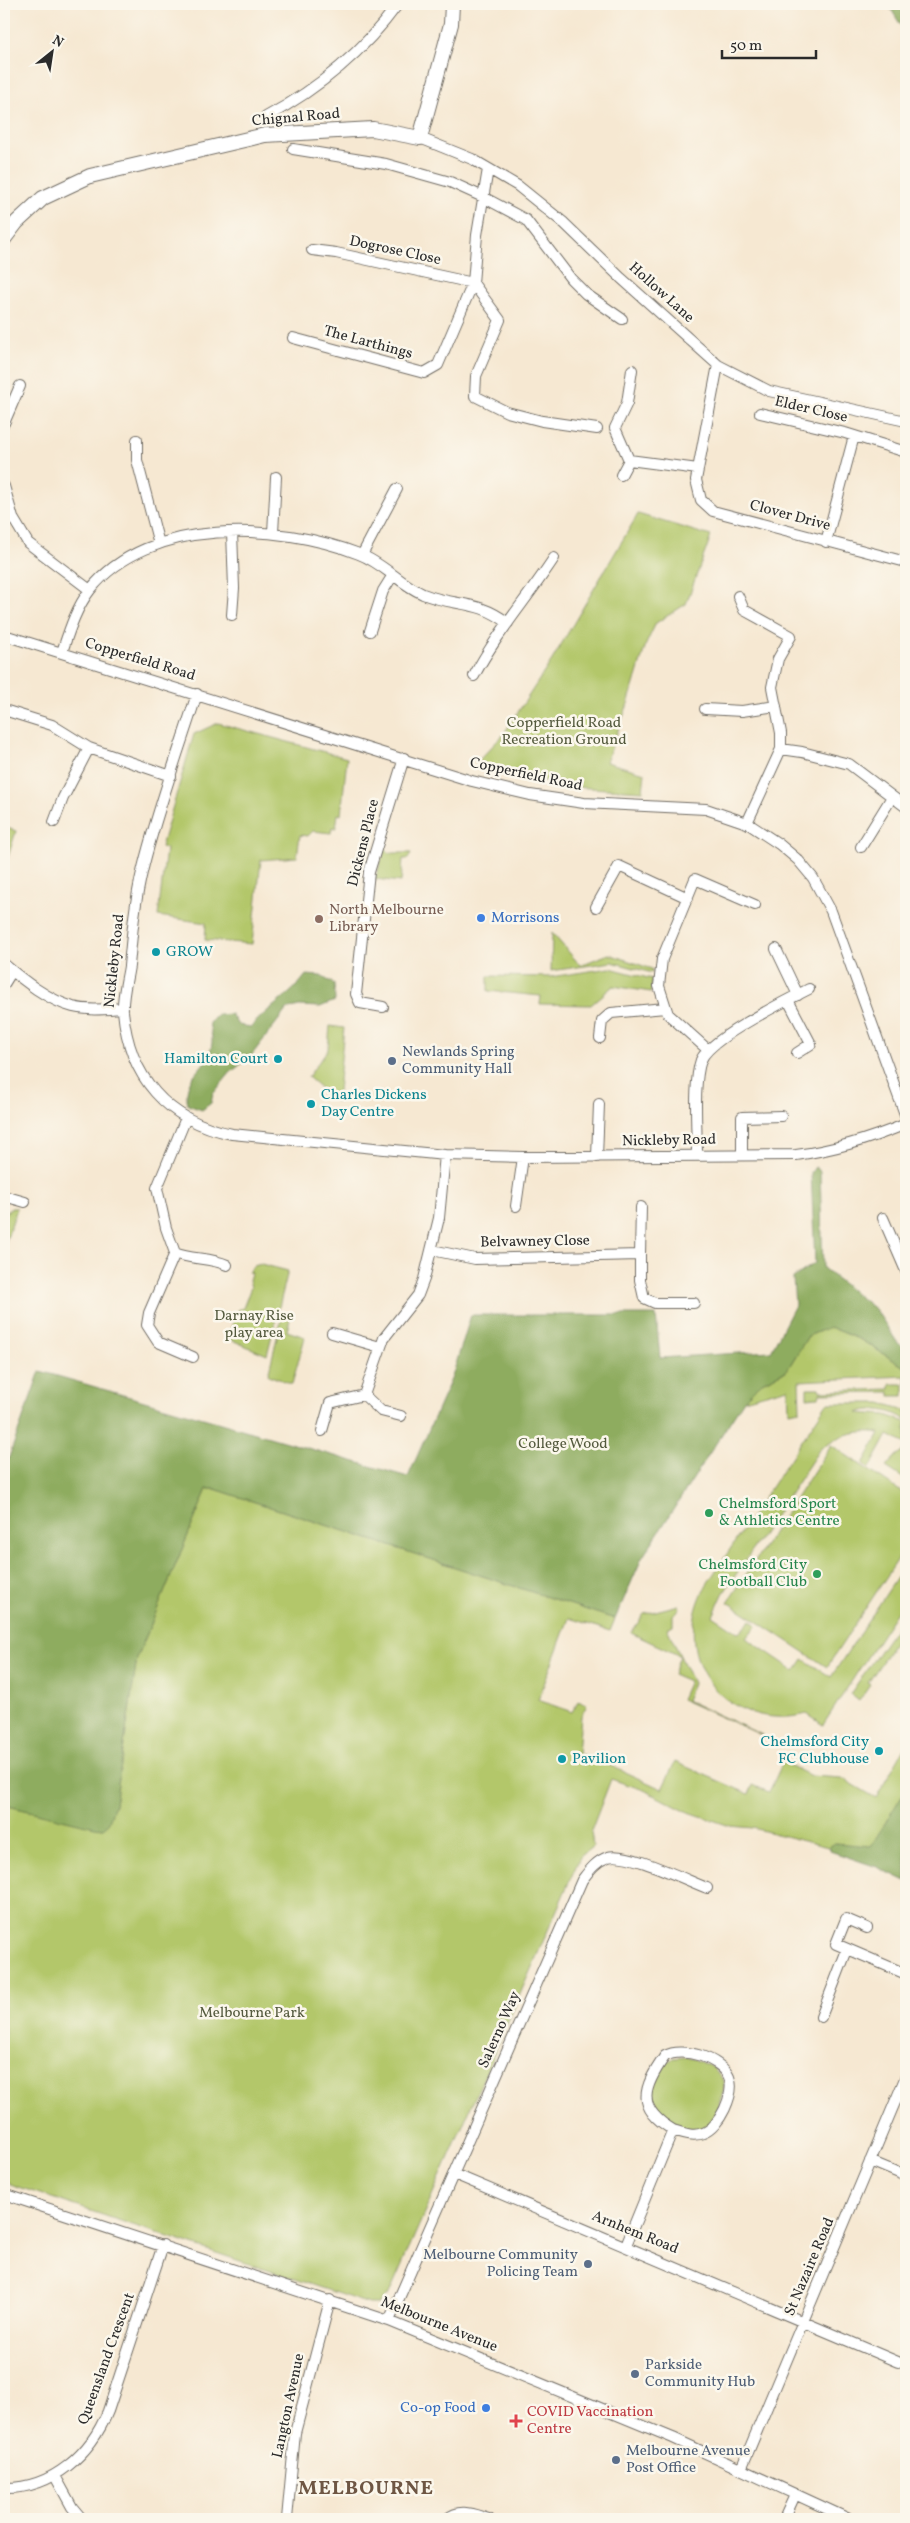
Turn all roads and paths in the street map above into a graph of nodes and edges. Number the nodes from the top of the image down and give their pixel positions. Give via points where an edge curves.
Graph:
1 (398, 4) edge
2 (452, 4) edge
3 (266, 117) dead end
4 (420, 138) junction
5 (294, 149) dead end
6 (488, 169) junction
7 (483, 197) junction
8 (4, 240) edge
9 (312, 250) dead end
10 (472, 283) junction
11 (622, 319) dead end
12 (293, 338) dead end
13 (718, 364) junction
14 (632, 370) dead end
15 (20, 386) dead end
16 (760, 413) dead end
17 (906, 421) edge
18 (4, 424) edge
19 (597, 429) dead end
20 (854, 436) junction
21 (138, 440) dead end
22 (906, 452) edge
23 (629, 460) junction
24 (698, 469) junction
25 (621, 475) dead end
26 (276, 478) dead end
27 (4, 486) edge
28 (397, 489) dead end
29 (8, 520) edge
30 (232, 532) junction
31 (273, 533) junction
32 (826, 542) junction
33 (159, 544) junction
34 (362, 555) junction
35 (554, 558) dead end
36 (906, 562) edge
37 (393, 575) junction
38 (90, 590) junction
39 (738, 596) dead end
40 (232, 615) dead end
41 (508, 623) junction
42 (370, 631) dead end
43 (4, 636) edge
44 (62, 652) junction
45 (474, 676) dead end
46 (197, 694) junction
47 (776, 706) junction
48 (705, 709) dead end
49 (4, 710) edge
50 (89, 748) junction
51 (781, 749) junction
52 (404, 758) junction
53 (170, 776) junction
54 (892, 797) junction
55 (906, 807) edge
56 (54, 822) dead end
57 (747, 823) junction
58 (861, 847) dead end
59 (688, 898) junction
60 (755, 905) dead end
61 (596, 907) dead end
62 (776, 949) dead end
63 (4, 964) edge
64 (12, 972) junction
65 (4, 984) edge
66 (809, 989) dead end
67 (798, 995) junction
68 (788, 1000) junction
69 (382, 1007) dead end
70 (123, 1008) junction
71 (665, 1008) junction
72 (600, 1038) dead end
73 (707, 1049) junction
74 (797, 1053) dead end
75 (598, 1104) dead end
76 (781, 1116) dead end
77 (906, 1117) edge
78 (186, 1118) junction
79 (906, 1124) edge
80 (446, 1154) junction
81 (742, 1155) junction
82 (597, 1156) junction
83 (697, 1156) junction
84 (522, 1157) junction
85 (4, 1196) edge
86 (24, 1202) dead end
87 (516, 1206) dead end
88 (641, 1206) dead end
89 (883, 1218) dead end
90 (432, 1250) junction
91 (175, 1253) junction
92 (640, 1255) junction
93 (227, 1265) dead end
94 (906, 1271) edge
95 (694, 1303) dead end
96 (332, 1332) dead end
97 (380, 1347) junction
98 (193, 1357) dead end
99 (364, 1395) junction
100 (401, 1416) dead end
101 (322, 1431) dead end
102 (707, 1888) dead end
103 (867, 1928) dead end
104 (848, 1950) junction
105 (906, 1974) edge
106 (822, 2016) dead end
107 (906, 2076) edge
108 (673, 2130) junction
109 (870, 2162) junction
110 (454, 2174) junction
111 (906, 2176) edge
112 (4, 2194) edge
113 (163, 2245) junction
114 (626, 2245) junction
115 (330, 2300) junction
116 (804, 2320) junction
117 (389, 2321) junction
118 (898, 2362) dead end
119 (741, 2469) junction
120 (55, 2476) junction
121 (4, 2488) edge
122 (795, 2494) junction
123 (82, 2519) edge
124 (287, 2519) edge
125 (447, 2519) edge
126 (489, 2519) edge
127 (784, 2519) edge
128 (849, 2519) edge

1 - 3 street, Chignal Road via 364,44 328,78 308,94
2 - 4 street via 451,24
4 - 6 street, Hollow Lane
4 - 8 street, Chignal Road via 373,129 265,135 100,174 62,187 43,198 22,216
5 - 7 street via 386,164 450,182
6 - 7 street, The Larthings
6 - 13 street, Hollow Lane via 518,186 564,223
7 - 10 street, The Larthings
7 - 11 street via 526,220 586,294
9 - 10 street, Dogrose Close
10 - 12 street, The Larthings via 438,365 424,373
10 - 19 street via 500,320 476,376 475,396 507,412
13 - 17 street, Hollow Lane via 769,391
13 - 24 street, Clover Drive
14 - 23 street via 628,403 615,428
15 - 18 street
16 - 20 street, Elder Close
20 - 22 street, Elder Close
20 - 32 street, Elder Close
21 - 33 street via 137,460
23 - 24 street
23 - 25 street
24 - 32 street, Clover Drive via 696,480 701,500 713,511
26 - 31 street
27 - 29 street
28 - 34 street
29 - 38 street via 28,543
30 - 31 street
30 - 33 street via 192,536
30 - 40 street
31 - 34 street via 332,545
32 - 36 street, Clover Drive
33 - 38 street via 119,565
34 - 37 street
35 - 41 street
37 - 41 street via 423,594 478,606
37 - 42 street via 382,592
38 - 44 street
39 - 47 street via 744,610 791,636 778,659 772,687
41 - 45 street
43 - 44 street, Copperfield Road
44 - 46 street, Copperfield Road
46 - 52 street, Copperfield Road
46 - 53 street, Nickleby Road
47 - 48 street via 742,711
47 - 51 street via 782,733
49 - 50 street via 52,725
50 - 53 street
50 - 56 street
51 - 54 street via 849,764
51 - 57 street
52 - 57 street, Copperfield Road via 472,781 537,796 584,803 690,807 722,813
52 - 69 street, Dickens Place via 369,872 356,994 360,1003
53 - 70 street, Nickleby Road via 143,868
54 - 55 street
54 - 58 street
57 - 77 street, Copperfield Road via 768,835 798,860 822,893
59 - 60 street via 695,880
59 - 61 street via 619,866
59 - 71 street via 660,968 659,986
62 - 67 street
63 - 64 street
64 - 65 street
64 - 70 street via 55,1000 73,1007 90,1010
66 - 67 street
67 - 68 street
68 - 73 street
68 - 74 street via 811,1044
70 - 78 street, Nickleby Road via 130,1045 140,1071 156,1094
71 - 72 street via 610,1013 602,1021
71 - 73 street via 673,1020
73 - 83 street via 699,1068
75 - 82 street
76 - 81 street via 742,1116
78 - 80 street, Nickleby Road via 207,1128 232,1134
78 - 91 street via 158,1188 164,1222
79 - 81 street, Nickleby Road via 871,1139 823,1152
80 - 84 street, Nickleby Road
80 - 90 street via 442,1200
81 - 83 street, Nickleby Road
82 - 83 street, Nickleby Road
82 - 84 street, Nickleby Road
84 - 87 street
85 - 86 street
88 - 92 street
89 - 94 street
90 - 92 street, Belvawney Close via 475,1259
90 - 97 street via 418,1295
91 - 93 street
91 - 98 street via 147,1325 158,1342
92 - 95 street via 644,1298 654,1303
96 - 97 street
97 - 99 street
99 - 100 street via 381,1411
99 - 101 street via 330,1403
102 - 110 street, Salerno Way via 631,1858 608,1856 594,1865 582,1880
103 - 104 street via 846,1918 836,1944
104 - 105 street
104 - 106 street
107 - 109 street, St Nazaire Road
108 - 108 street via 694,2135 709,2131 719,2120 730,2093 729,2077 723,2069 681,2051 665,2056 648,2090 647,2107 651,2115
108 - 114 street
109 - 111 street
109 - 116 street, St Nazaire Road
110 - 114 street, Arnhem Road
110 - 117 street, Salerno Way
112 - 113 street, Melbourne Avenue
113 - 115 street, Melbourne Avenue
113 - 120 street, Queensland Crescent via 103,2424 83,2452
114 - 116 street, Arnhem Road
115 - 117 street, Melbourne Avenue
115 - 124 street, Langton Avenue via 296,2434
116 - 118 street, Arnhem Road
116 - 119 street, St Nazaire Road
117 - 119 street, Melbourne Avenue
119 - 122 street, Melbourne Avenue
120 - 121 street, Queensland Crescent via 24,2486
120 - 123 street
122 - 127 street
122 - 128 street, Melbourne Avenue
125 - 126 street via 467,2512

